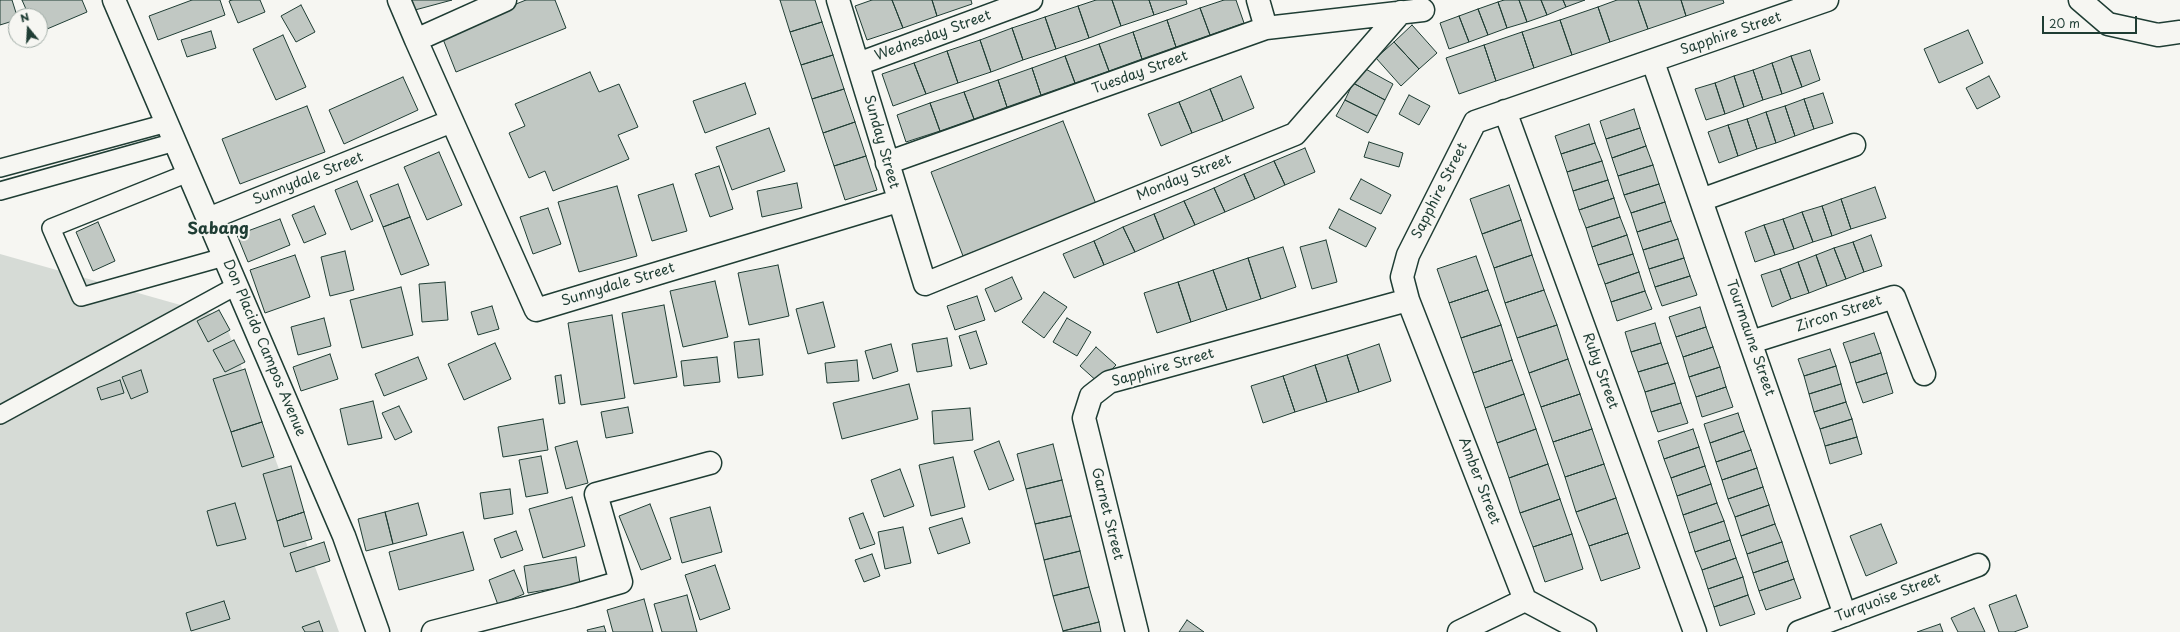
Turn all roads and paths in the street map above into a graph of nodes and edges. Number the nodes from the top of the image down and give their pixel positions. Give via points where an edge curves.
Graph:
1 (114, 0) edge
2 (399, 0) edge
3 (505, 0) edge
4 (838, 0) edge
5 (1031, 0) edge
6 (1258, 0) edge
7 (1827, 0) edge
8 (2080, 0) edge
9 (1398, 6) edge
10 (1423, 10) dead end
11 (1266, 28) junction
12 (2180, 32) edge
13 (416, 40) junction
14 (1653, 62) junction
15 (858, 64) junction
16 (1505, 110) junction
17 (452, 121) junction
18 (171, 133) junction
19 (1854, 145) dead end
20 (887, 163) junction
21 (0, 168) edge
22 (188, 172) junction
23 (0, 191) edge
24 (1702, 200) junction
25 (898, 201) junction
26 (208, 219) junction
27 (224, 257) junction
28 (925, 284) joint
29 (236, 286) junction
30 (1408, 300) junction
31 (1752, 342) junction
32 (1924, 374) dead end
33 (1090, 396) joint
34 (0, 416) edge
35 (710, 463) dead end
36 (1978, 565) dead end
37 (1525, 600) junction
38 (1845, 615) junction
39 (378, 632) edge
40 (433, 632) edge
41 (1137, 632) edge
42 (1459, 632) edge
43 (1585, 632) edge
44 (1695, 632) edge
45 (1799, 632) edge

1 - 18 street, Don Placido Campos Avenue
2 - 13 street, Sunnydale Street
3 - 13 street
4 - 15 street, Sunday Street
5 - 15 street, Wednesday Street
6 - 11 street
7 - 14 street, Sapphire Street
8 - 12 street via 2108,24 2158,35
9 - 10 street, Tuesday Street
9 - 11 street, Tuesday Street
9 - 28 street, Monday Street via 1295,134
11 - 20 street, Tuesday Street
13 - 17 street, Sunnydale Street
14 - 16 street, Sapphire Street
14 - 24 street, Tourmaune Street
15 - 20 street, Sunday Street
16 - 30 street, Sapphire Street via 1475,122 1408,255 1402,277
16 - 44 street, Ruby Street
17 - 25 street, Sunnydale Street via 536,310
17 - 26 street, Sunnydale Street
18 - 21 lane
18 - 22 street, Don Placido Campos Avenue
18 - 23 lane
19 - 24 street
20 - 25 street, Sunday Street
22 - 26 street, Don Placido Campos Avenue
22 - 27 lane via 51,228 81,297
24 - 31 street, Tourmaune Street
25 - 28 street, Sunday Street
26 - 27 street, Don Placido Campos Avenue
27 - 29 street, Don Placido Campos Avenue
29 - 34 lane
29 - 39 street, Don Placido Campos Avenue via 344,536
30 - 33 street, Sapphire Street via 1109,382
30 - 37 street, Amber Street
31 - 32 street, Zircon Street via 1894,297
31 - 38 street, Tourmaune Street
33 - 41 street, Garnet Street via 1084,418
35 - 40 street via 596,494 621,582
36 - 38 street, Turquoise Street
37 - 42 street
37 - 43 street
38 - 45 street, Turquoise Street

